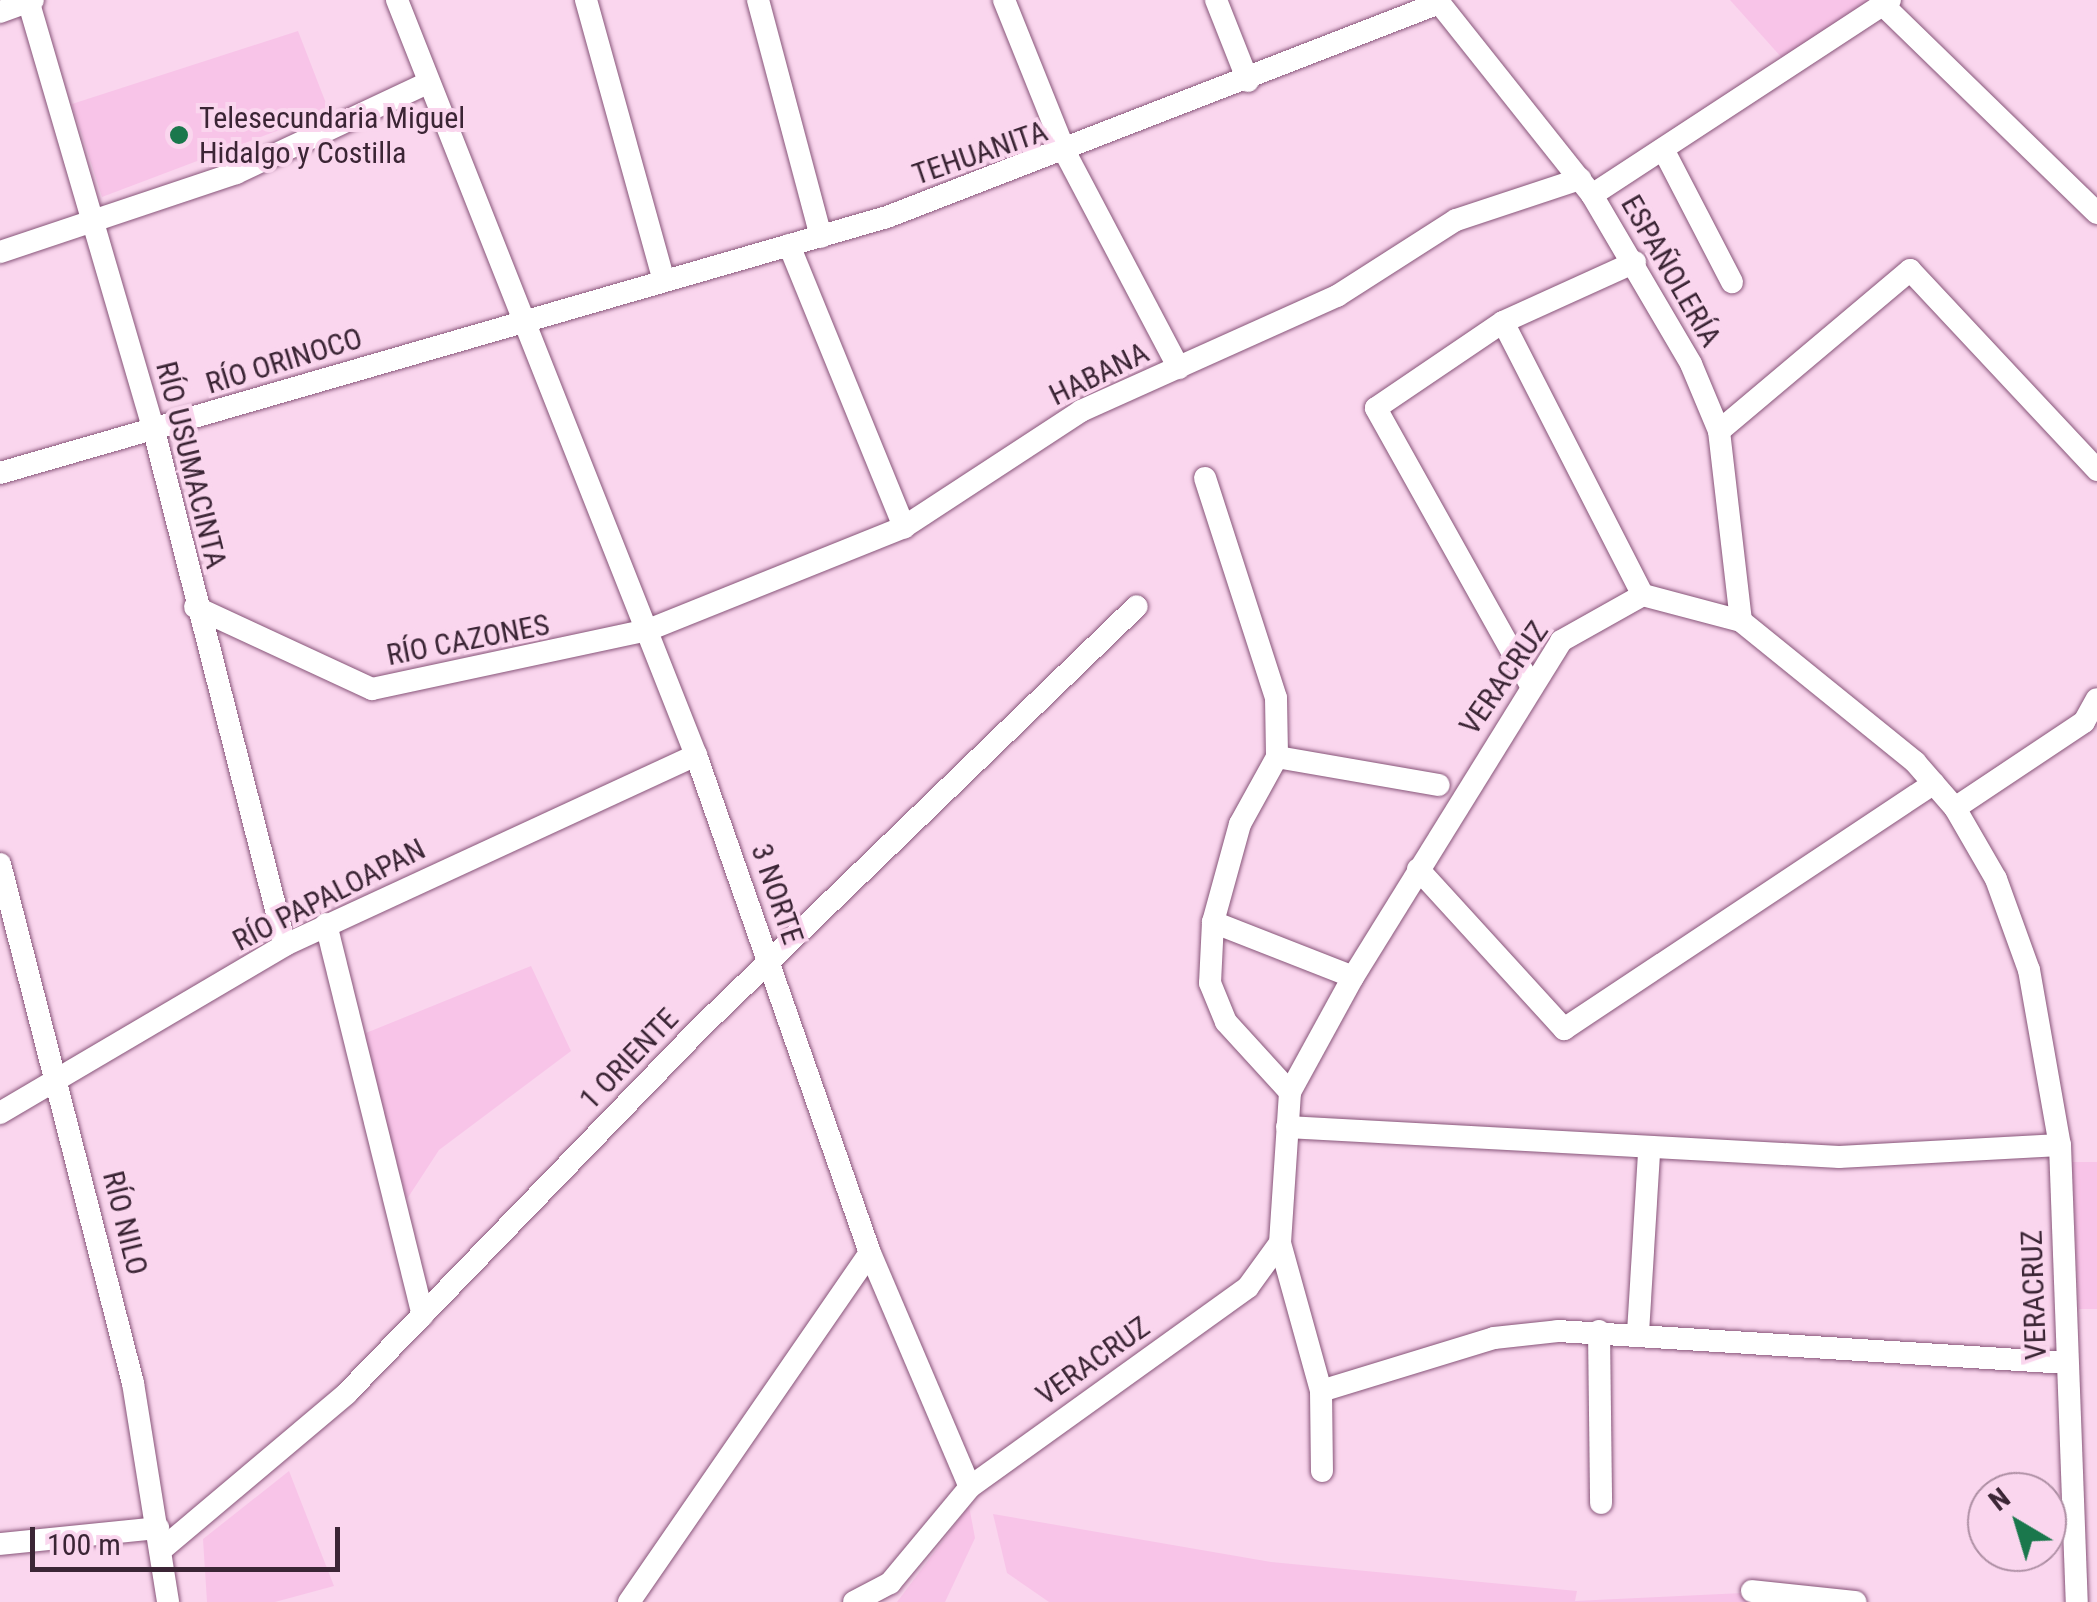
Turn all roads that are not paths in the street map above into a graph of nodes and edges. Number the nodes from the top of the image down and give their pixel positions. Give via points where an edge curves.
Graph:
1 (30, 0) edge
2 (397, 0) edge
3 (586, 0) edge
4 (758, 0) edge
5 (1004, 0) edge
6 (1216, 0) edge
7 (1438, 2) edge
8 (1886, 2) edge
9 (0, 12) edge
10 (1248, 81) junction
11 (425, 84) junction
12 (1662, 149) junction
13 (1066, 154) junction
14 (1586, 187) junction
15 (2097, 213) edge
16 (94, 216) junction
17 (821, 236) junction
18 (789, 245) junction
19 (0, 252) edge
20 (1635, 262) junction
21 (663, 278) junction
22 (1732, 282) dead end
23 (527, 320) junction
24 (1503, 322) junction
25 (1179, 368) junction
26 (154, 431) junction
27 (1719, 431) junction
28 (2097, 470) edge
29 (0, 474) edge
30 (1205, 478) dead end
31 (904, 527) junction
32 (1643, 595) junction
33 (1137, 606) dead end
34 (195, 607) junction
35 (1741, 621) junction
36 (648, 630) junction
37 (1530, 684) junction
38 (2097, 699) edge
39 (696, 755) junction
40 (1277, 756) junction
41 (1934, 783) junction
42 (1438, 785) dead end
43 (1956, 808) junction
44 (0, 864) edge
45 (1418, 869) junction
46 (1213, 922) junction
47 (326, 924) junction
48 (285, 945) junction
49 (770, 965) junction
50 (1353, 977) junction
51 (57, 1085) junction
52 (1290, 1092) junction
53 (0, 1112) edge
54 (1287, 1127) junction
55 (2060, 1145) junction
56 (1648, 1151) junction
57 (1280, 1243) junction
58 (870, 1253) junction
59 (423, 1315) junction
60 (1599, 1331) junction
61 (1638, 1333) junction
62 (2066, 1363) junction
63 (1321, 1390) junction
64 (1322, 1471) dead end
65 (970, 1487) junction
66 (1601, 1502) dead end
67 (159, 1539) junction
68 (0, 1544) edge
69 (1752, 1591) dead end
70 (168, 1602) edge
71 (629, 1602) edge
72 (854, 1602) edge
73 (1855, 1602) edge
74 (2077, 1602) edge

1 - 9 street
1 - 16 street, RÍO USUMACINTA
2 - 11 street, 3 NORTE
3 - 21 street
4 - 17 street
5 - 13 street
6 - 10 street
7 - 10 street, TEHUANITA
7 - 14 street, ESPAÑOLERÍA
8 - 12 street, HABANA
8 - 15 street
10 - 13 street, TEHUANITA
11 - 16 street via 236,173
11 - 23 street, 3 NORTE
12 - 14 street, HABANA
12 - 22 street
13 - 17 street, TEHUANITA
13 - 25 street
14 - 20 street, ESPAÑOLERÍA
14 - 25 street, HABANA via 1456,220 1337,296
16 - 19 street
16 - 26 street, RÍO USUMACINTA
17 - 18 street, TEHUANITA
18 - 21 street, TEHUANITA
18 - 31 street
20 - 24 street
20 - 27 street, ESPAÑOLERÍA
21 - 23 street, TEHUANITA
23 - 26 street, RÍO ORINOCO
23 - 36 street, 3 NORTE
24 - 32 street
24 - 37 street via 1376,408
25 - 31 street, HABANA via 1081,412
26 - 29 street, RÍO ORINOCO
26 - 34 street, RÍO USUMACINTA
27 - 28 street via 1910,270
27 - 35 street, ESPAÑOLERÍA
30 - 40 street via 1276,698
31 - 36 street, HABANA
32 - 35 street, VERACRUZ
32 - 37 street, VERACRUZ via 1561,641
33 - 49 street, 1 ORIENTE
34 - 36 street, RÍO CAZONES via 372,689
34 - 48 street, RÍO USUMACINTA
35 - 41 street, VERACRUZ
36 - 39 street, 3 NORTE
37 - 45 street, VERACRUZ
38 - 43 street via 2084,722
39 - 47 street, RÍO PAPALOAPAN
39 - 49 street, 3 NORTE
40 - 42 street
40 - 46 street via 1240,824
41 - 43 street, VERACRUZ
41 - 45 street via 1564,1029
43 - 55 street, VERACRUZ via 1996,878 2029,970
44 - 51 street, RÍO NILO
45 - 50 street, VERACRUZ
46 - 50 street
46 - 52 street via 1217,1007
47 - 48 street, RÍO PAPALOAPAN
47 - 59 street
48 - 51 street, RÍO PAPALOAPAN
49 - 58 street, 3 NORTE
49 - 59 street, 1 ORIENTE
50 - 52 street, VERACRUZ
51 - 53 street, RÍO PAPALOAPAN
51 - 67 street, RÍO NILO via 133,1383
52 - 54 street, VERACRUZ
54 - 56 street
54 - 57 street, VERACRUZ
55 - 56 street via 1839,1157
55 - 62 street, VERACRUZ
56 - 61 street
57 - 63 street
57 - 65 street, VERACRUZ via 1248,1287
58 - 65 street, 3 NORTE
58 - 71 street
59 - 67 street, 1 ORIENTE via 284,1451
60 - 61 street
60 - 63 street via 1494,1338
60 - 66 street
61 - 62 street via 1797,1353
62 - 74 street, VERACRUZ
63 - 64 street
65 - 72 street, VERACRUZ via 890,1583
67 - 68 street
67 - 70 street, RÍO NILO
69 - 73 street

